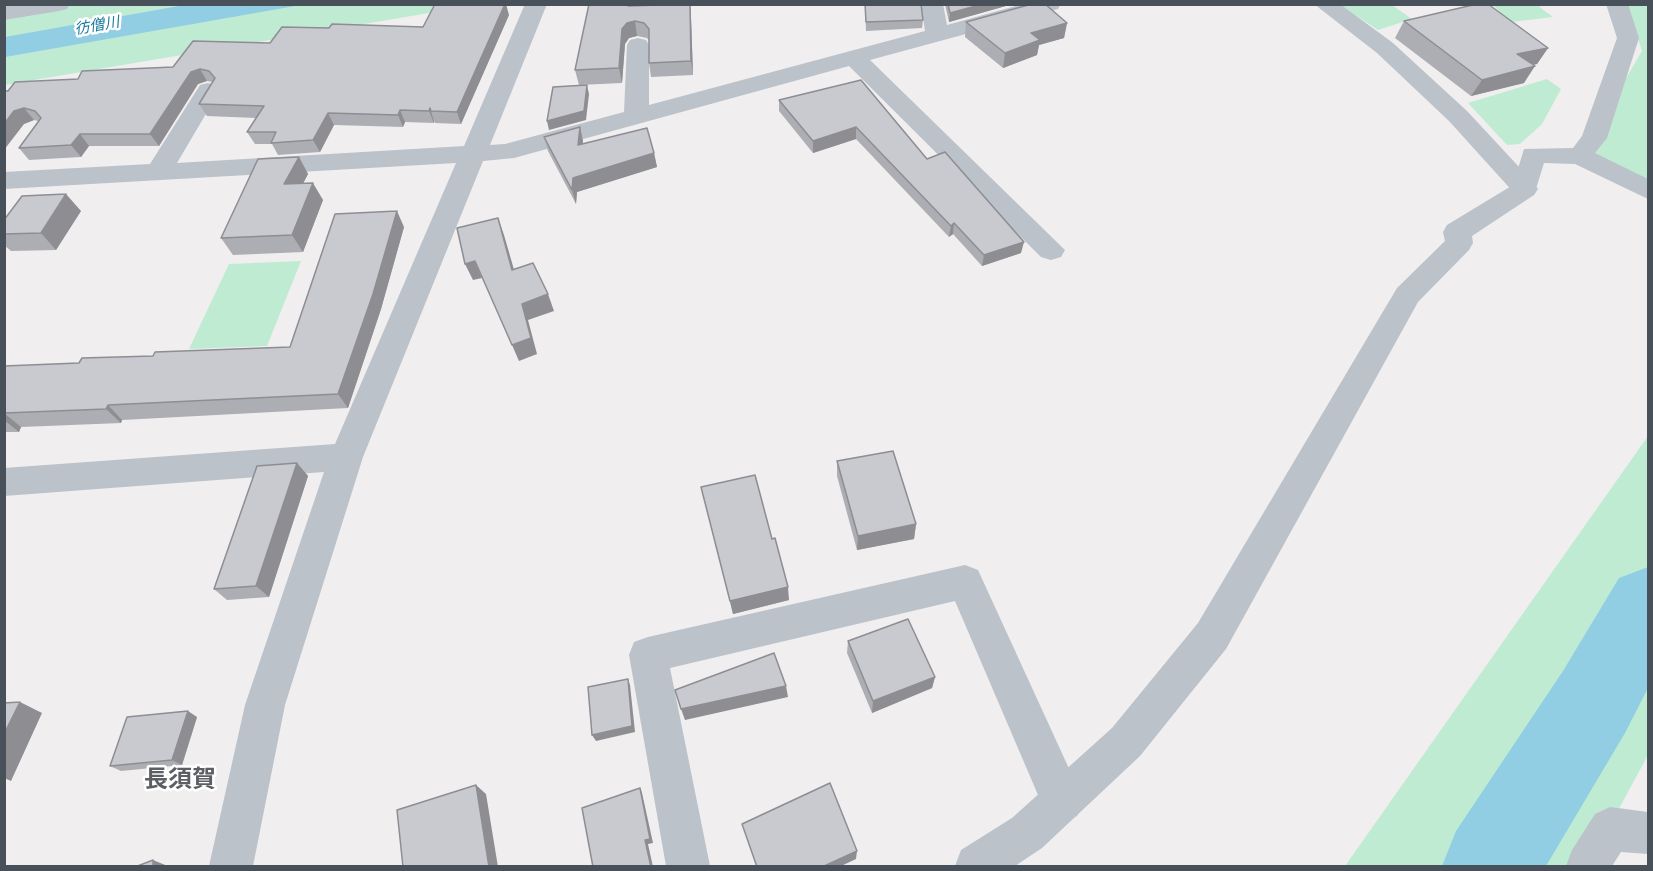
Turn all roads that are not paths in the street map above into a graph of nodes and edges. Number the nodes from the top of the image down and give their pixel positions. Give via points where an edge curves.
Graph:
1 (59, 4) edge
2 (536, 4) edge
3 (932, 4) edge
4 (1050, 4) edge
5 (1325, 4) edge
6 (1617, 4) edge
7 (1010, 10) edge
8 (4, 14) edge
9 (937, 35) junction
10 (638, 45) dead end
11 (854, 58) junction
12 (208, 90) edge
13 (636, 117) junction
14 (471, 154) junction
15 (1580, 156) junction
16 (158, 172) junction
17 (4, 181) edge
18 (1525, 189) junction
19 (1648, 190) edge
20 (1051, 250) dead end
21 (346, 457) junction
22 (4, 482) edge
23 (1062, 801) junction
24 (1648, 833) edge
25 (231, 867) edge
26 (688, 867) edge
27 (977, 867) edge
28 (1588, 867) edge

1 - 8 street
2 - 14 street
3 - 9 street
4 - 7 street
5 - 18 street via 1385,48 1458,116
6 - 15 street via 1628,38 1594,138
7 - 9 street
9 - 11 street
10 - 13 street
11 - 13 street
11 - 20 street
12 - 16 street
13 - 14 street via 505,152
14 - 16 street
14 - 21 street
15 - 18 street via 1533,155
15 - 19 street
16 - 17 street
18 - 23 street via 1457,232 1460,243 1407,295 1212,636 1126,742
21 - 22 street
21 - 25 street via 265,705
23 - 26 street via 965,582 648,655
23 - 27 street via 1027,833
24 - 28 street via 1610,829

